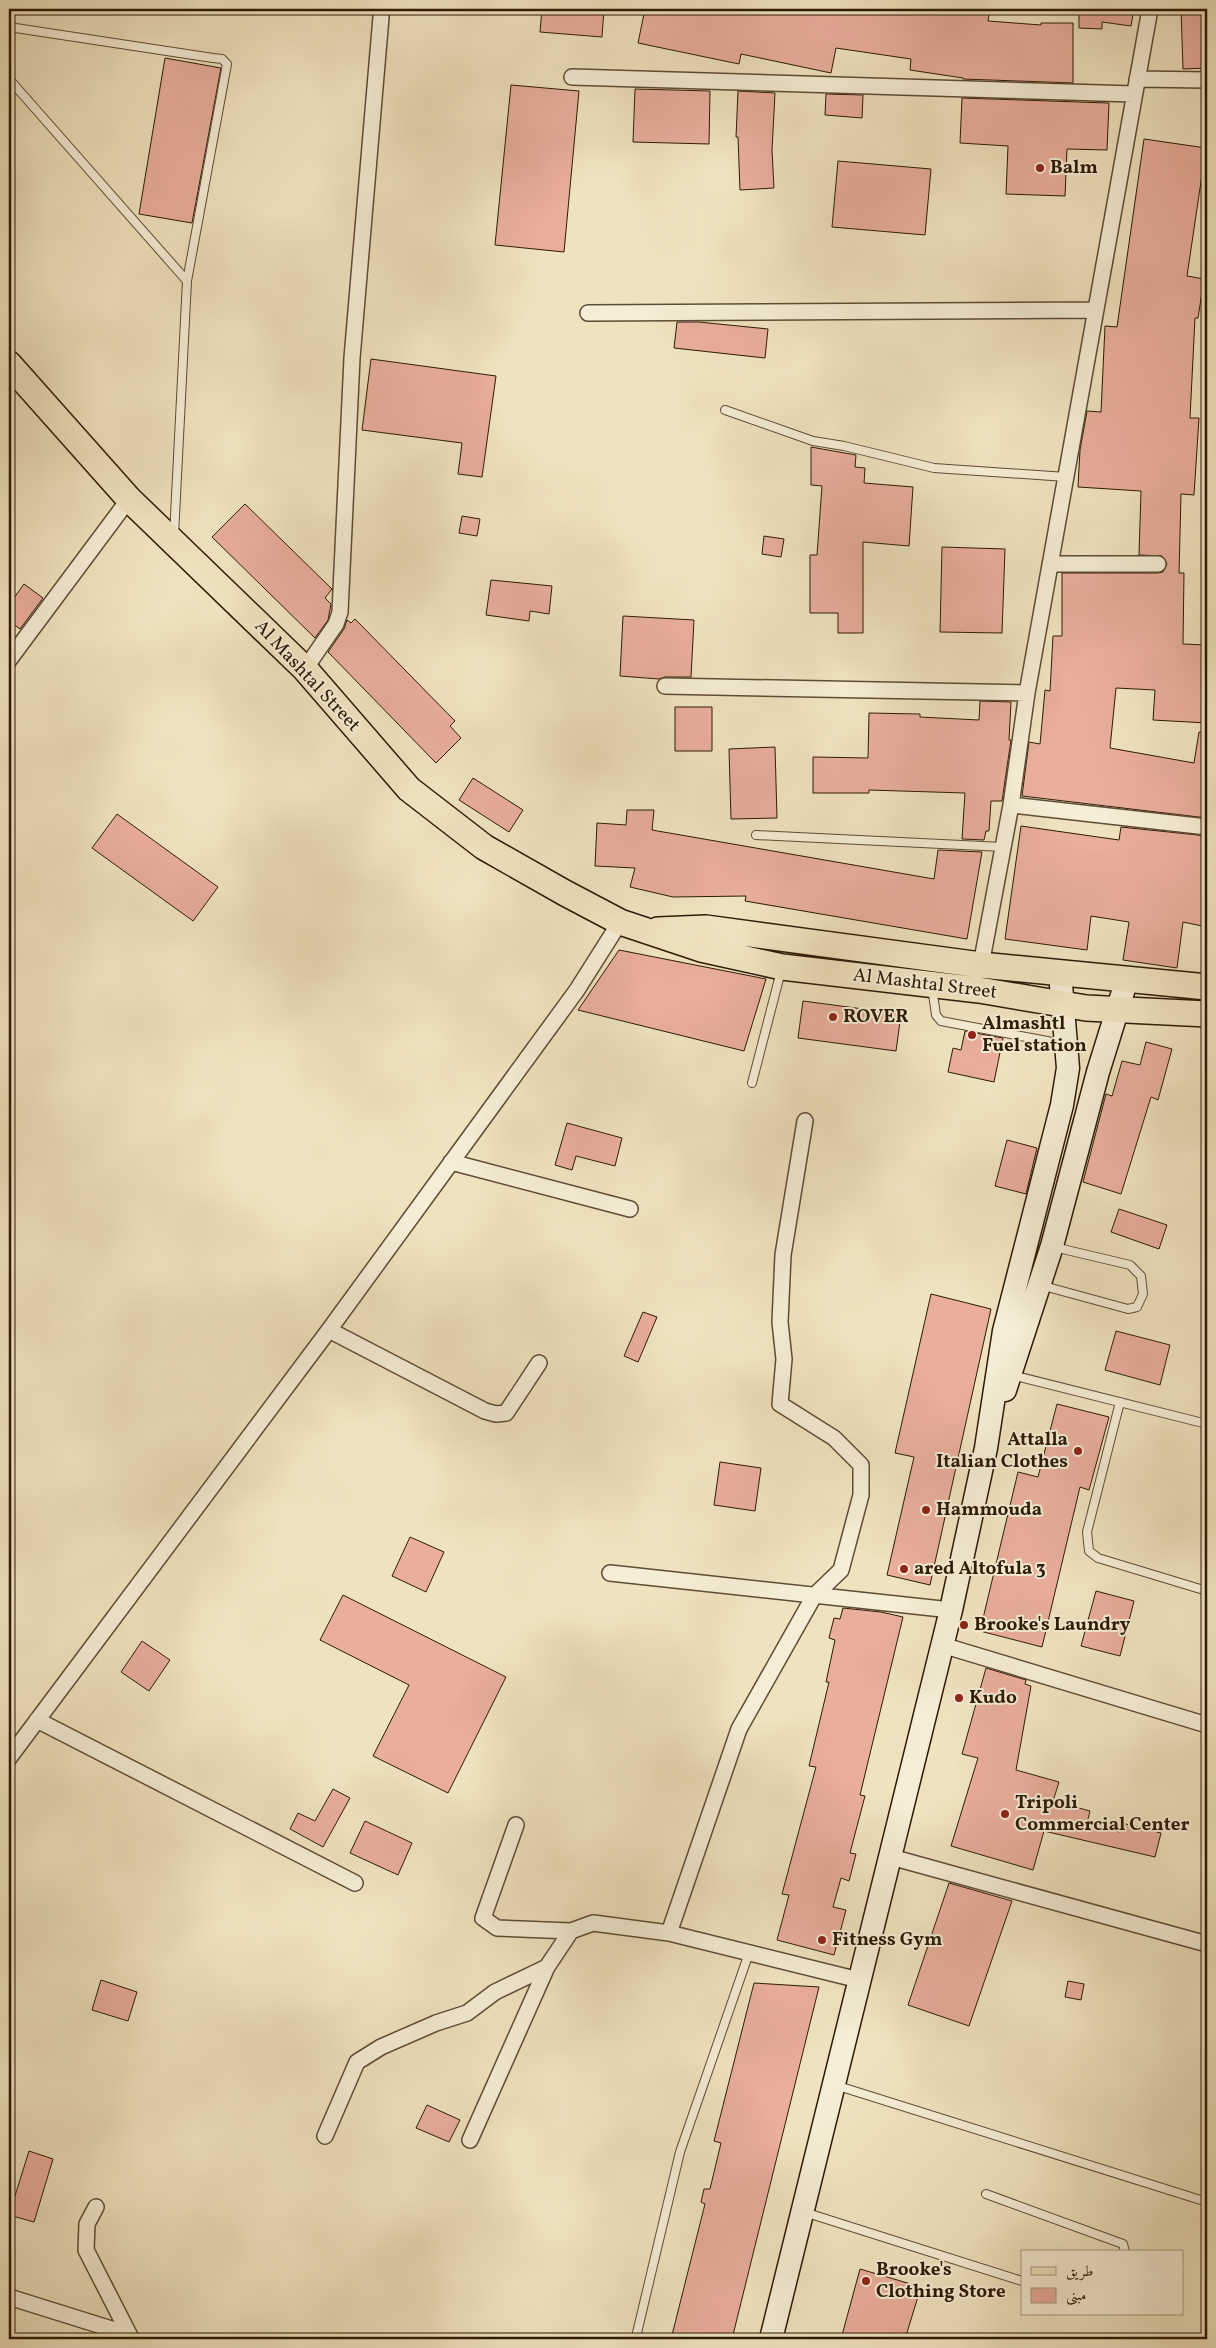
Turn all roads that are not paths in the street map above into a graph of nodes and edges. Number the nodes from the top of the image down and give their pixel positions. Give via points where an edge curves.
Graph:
1 (1150, 9) edge
2 (381, 17) dead end
3 (9, 27) edge
4 (572, 77) dead end
5 (9, 79) edge
6 (1207, 80) edge
7 (1136, 86) junction
8 (186, 281) junction
9 (1096, 310) junction
10 (588, 313) dead end
11 (9, 364) edge
12 (725, 410) dead end
13 (1066, 477) junction
14 (129, 499) junction
15 (174, 542) junction
16 (1050, 564) junction
17 (1158, 564) dead end
18 (9, 660) edge
19 (305, 669) junction
20 (665, 686) dead end
21 (1027, 693) junction
22 (1011, 805) junction
23 (1207, 827) edge
24 (756, 835) dead end
25 (1003, 847) junction
26 (620, 922) junction
27 (648, 930) junction
28 (981, 965) junction
29 (782, 967) junction
30 (1060, 973) junction
31 (1127, 979) junction
32 (931, 985) junction
33 (1207, 987) edge
34 (1061, 1002) junction
35 (1119, 1010) junction
36 (1207, 1014) edge
37 (1066, 1045) junction
38 (752, 1083) dead end
39 (805, 1121) dead end
40 (451, 1162) junction
41 (630, 1208) dead end
42 (1052, 1246) junction
43 (1038, 1284) junction
44 (329, 1330) junction
45 (539, 1363) dead end
46 (1010, 1374) junction
47 (1120, 1402) junction
48 (1207, 1424) edge
49 (986, 1448) junction
50 (610, 1574) dead end
51 (1207, 1591) edge
52 (814, 1596) junction
53 (951, 1610) junction
54 (942, 1645) junction
55 (37, 1720) junction
56 (1207, 1725) edge
57 (9, 1758) edge
58 (516, 1826) dead end
59 (891, 1857) junction
60 (356, 1883) dead end
61 (571, 1931) junction
62 (669, 1933) junction
63 (1207, 1944) edge
64 (749, 1953) junction
65 (547, 1967) junction
66 (859, 1980) junction
67 (833, 2084) junction
68 (325, 2136) dead end
69 (470, 2140) dead end
70 (986, 2194) dead end
71 (1207, 2202) edge
72 (96, 2207) dead end
73 (802, 2212) junction
74 (1124, 2250) edge
75 (1021, 2281) edge
76 (9, 2297) edge
77 (636, 2337) dead end
78 (131, 2338) edge
79 (771, 2339) edge

1 - 7 street
2 - 19 street via 352,358 340,612 336,624
3 - 8 lane via 222,59 227,64
4 - 7 street
5 - 8 lane
6 - 7 street
7 - 9 street
8 - 15 lane
9 - 10 street
9 - 13 street
11 - 14 main road, Al Mashtal Street
12 - 13 lane via 812,441 934,468
13 - 16 street
14 - 15 main road, Al Mashtal Street
14 - 18 street
15 - 19 main road, Al Mashtal Street
16 - 17 street
16 - 21 street
19 - 26 main road, Al Mashtal Street via 409,789 484,847
20 - 21 street
21 - 22 street
22 - 23 street
22 - 25 street
24 - 25 lane
25 - 28 street
26 - 27 main road, Al Mashtal Street
26 - 40 street via 577,990
27 - 28 main road, Al Mashtal Street via 706,928
27 - 29 main road, Al Mashtal Street via 700,950
28 - 30 main road, Al Mashtal Street
29 - 32 main road, Al Mashtal Street
29 - 38 lane
30 - 31 main road, Al Mashtal Street
30 - 34 main road
31 - 33 main road, Al Mashtal Street
31 - 35 main road
32 - 34 main road, Al Mashtal Street
32 - 37 lane via 936,1015 941,1021
34 - 35 main road, Al Mashtal Street via 1086,1008
34 - 37 main road
35 - 36 main road, Al Mashtal Street
35 - 42 main road via 1098,1072
37 - 49 main road via 1068,1068 1062,1105 1004,1331
39 - 52 street via 784,1255 780,1322 784,1359 780,1404 834,1438 861,1465 861,1495 841,1570
40 - 41 street
40 - 44 street
42 - 43 main road
42 - 43 lane via 1130,1265 1141,1276 1143,1294 1137,1307 1128,1309
43 - 46 main road
44 - 45 street via 496,1414 506,1413
44 - 55 street
46 - 47 lane
46 - 49 main road
47 - 48 lane
47 - 51 lane via 1088,1532 1089,1552 1098,1558
49 - 53 main road
50 - 52 street
52 - 53 street
52 - 62 street via 740,1729
53 - 54 main road
54 - 56 street
54 - 59 main road
55 - 57 street
55 - 60 street
58 - 61 street via 484,1918 497,1928
59 - 63 street
59 - 66 main road
61 - 62 street via 593,1923
61 - 65 street
62 - 64 street
64 - 66 street
64 - 77 lane via 680,2152
65 - 68 street via 495,1992 467,2013 381,2047 357,2062
65 - 69 street
66 - 67 main road
67 - 71 lane
67 - 73 main road
70 - 74 lane via 1122,2244
72 - 78 street via 88,2224 86,2250
73 - 75 lane
73 - 79 main road
76 - 78 street via 121,2332

